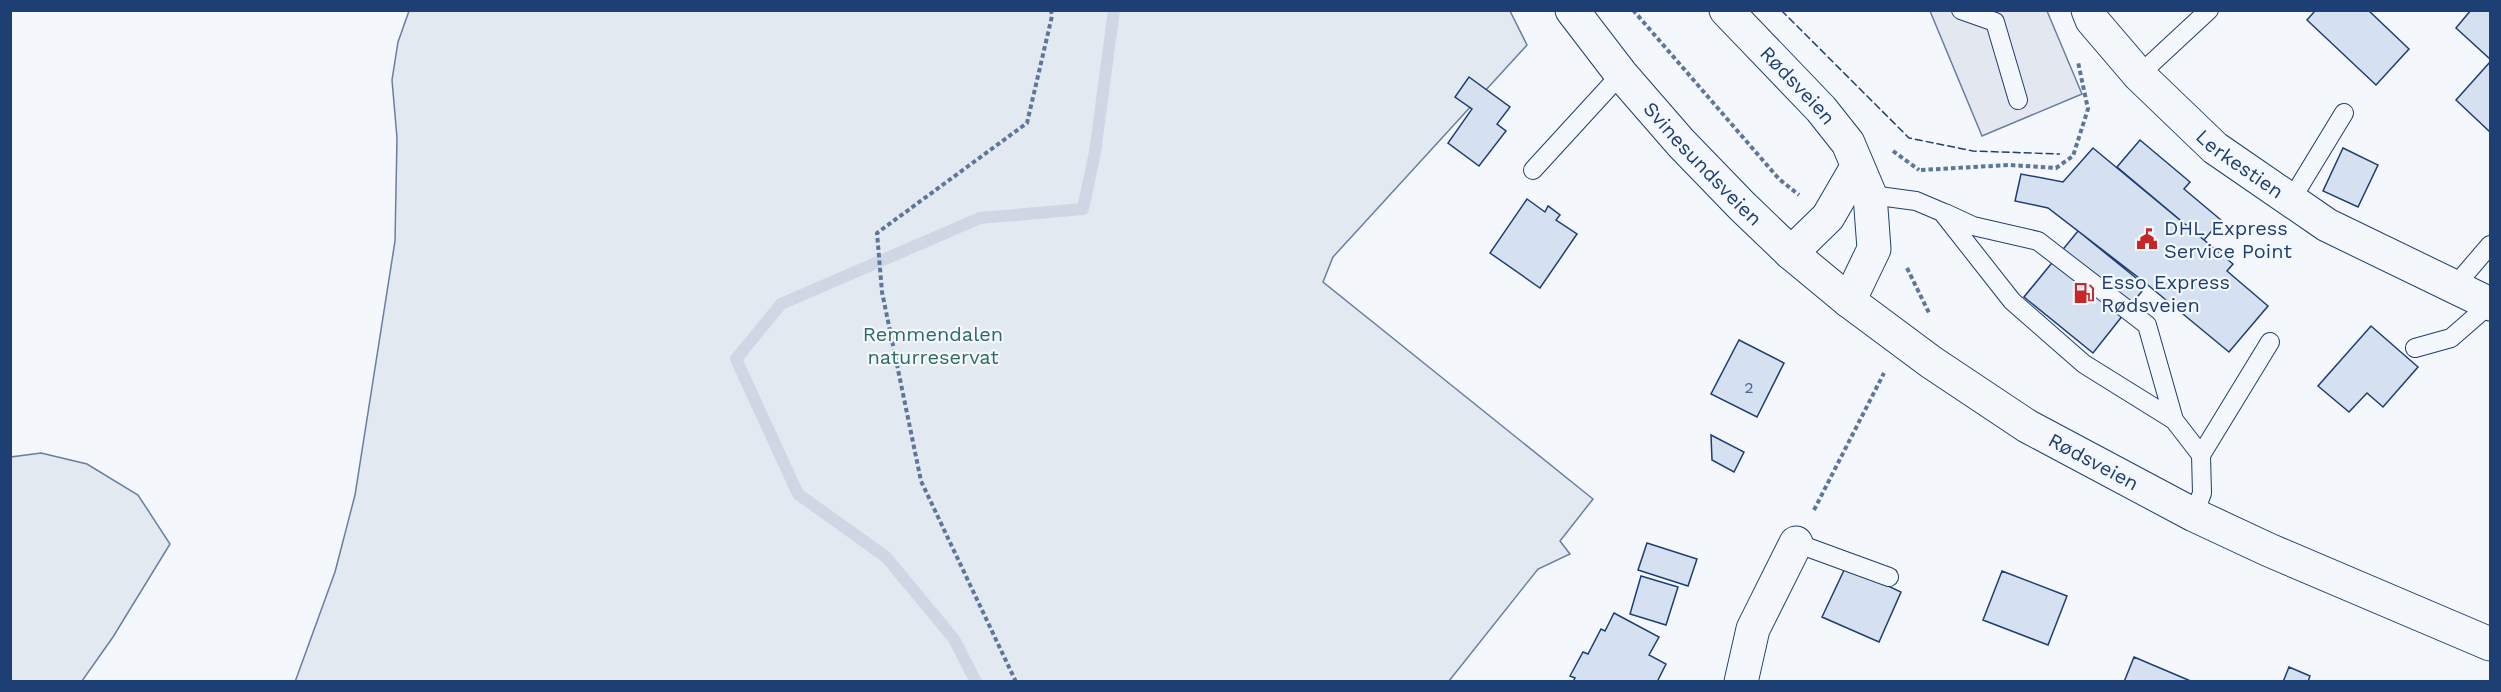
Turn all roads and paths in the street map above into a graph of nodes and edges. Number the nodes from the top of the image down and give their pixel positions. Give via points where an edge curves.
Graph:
1 (1052, 10) edge
2 (1572, 10) edge
3 (1634, 10) edge
4 (1726, 10) edge
5 (1961, 10) edge
6 (2209, 10) edge
7 (2090, 15) edge
8 (1621, 74) junction
9 (2139, 75) junction
10 (2018, 100) dead end
11 (2344, 113) dead end
12 (1533, 170) dead end
13 (1919, 170) dead end
14 (1779, 179) dead end
15 (1856, 184) junction
16 (2291, 200) junction
17 (1942, 212) junction
18 (2490, 245) edge
19 (1791, 253) junction
20 (2454, 287) junction
21 (1849, 302) junction
22 (2490, 304) edge
23 (1904, 342) junction
24 (2270, 342) dead end
25 (2415, 348) dead end
26 (2174, 420) junction
27 (2201, 454) junction
28 (2194, 515) junction
29 (1796, 543) junction
30 (1889, 577) dead end
31 (2490, 644) edge
32 (1016, 681) edge
33 (1741, 681) edge

1 - 32 path via 1027,123 877,233 882,292 921,481
2 - 8 main road, Svinesundsveien
3 - 14 path
4 - 15 main road, Rødsveien via 1821,109 1848,143
5 - 10 lane via 1995,22
6 - 9 lane
7 - 9 main road, Lerkestien
7 - 13 path via 2077,58 2088,109 2073,156 2055,168 2009,165
8 - 12 lane
8 - 19 main road, Svinesundsveien via 1681,143
9 - 16 main road, Lerkestien via 2215,148
11 - 16 lane
15 - 17 lane
15 - 19 main road
15 - 21 main road, Rødsveien via 1874,249
16 - 20 main road, Lerkestien via 2327,225
17 - 26 lane via 2012,302 2084,364
17 - 26 lane via 1973,226 2038,241 2147,325
18 - 20 lane
19 - 21 main road, Svinesundsveien
20 - 22 main road, Lerkestien
21 - 23 main road, Rødsveien
22 - 25 lane via 2451,338
23 - 28 main road, Rødsveien via 2027,426
23 - 29 path via 1882,376
24 - 27 lane
26 - 27 lane
27 - 28 lane via 2202,494
28 - 31 main road, Rødsveien
29 - 30 lane
29 - 33 main road via 1753,629

